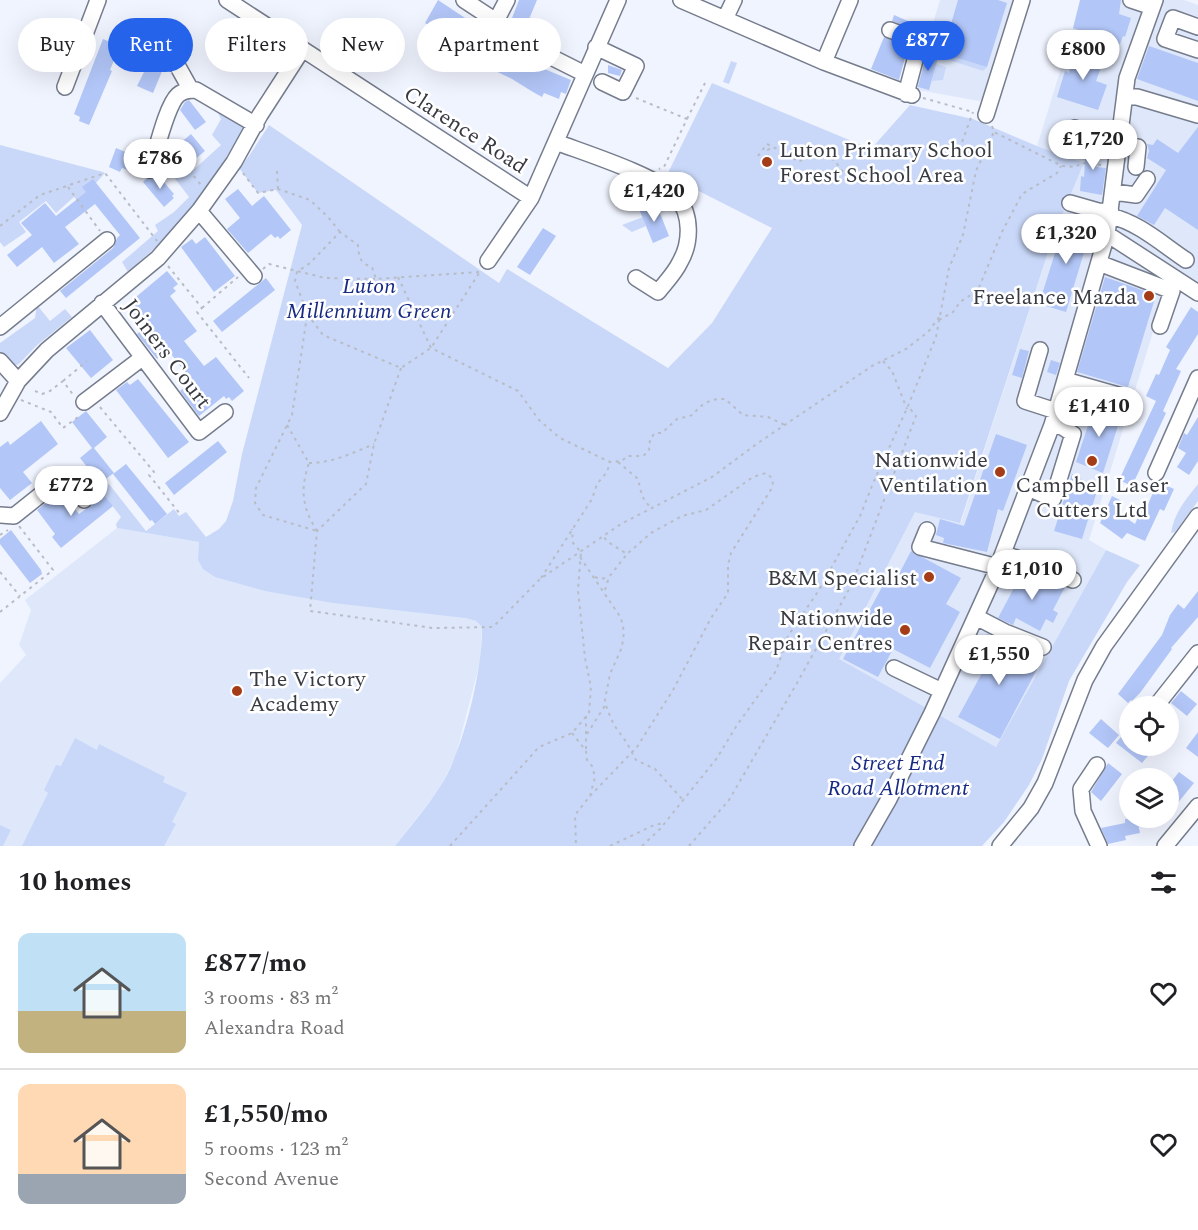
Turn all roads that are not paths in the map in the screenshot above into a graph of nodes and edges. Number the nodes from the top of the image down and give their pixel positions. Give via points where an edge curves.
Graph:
1 (98, 0) edge
2 (227, 0) edge
3 (464, 0) edge
4 (507, 0) edge
5 (618, 0) edge
6 (681, 0) edge
7 (734, 0) edge
8 (850, 0) edge
9 (1022, 0) edge
10 (1131, 0) edge
11 (1152, 10) edge
12 (254, 18) edge
13 (491, 18) edge
14 (498, 18) edge
15 (725, 19) junction
16 (1198, 27) edge
17 (890, 30) dead end
18 (1168, 30) junction
19 (596, 48) junction
20 (1198, 50) edge
21 (308, 54) edge
22 (561, 62) edge
23 (824, 63) junction
24 (181, 72) edge
25 (288, 72) edge
26 (585, 74) junction
27 (602, 82) dead end
28 (65, 87) dead end
29 (191, 90) junction
30 (1125, 97) junction
31 (979, 113) road end
32 (1198, 115) edge
33 (256, 124) junction
34 (1075, 128) dead end
35 (556, 142) junction
36 (1120, 145) junction
37 (1136, 167) dead end
38 (150, 170) dead end
39 (1147, 179) dead end
40 (1114, 192) junction
41 (531, 198) junction
42 (1070, 203) dead end
43 (199, 211) junction
44 (1111, 214) junction
45 (1107, 234) junction
46 (107, 240) road end
47 (1186, 260) dead end
48 (488, 261) dead end
49 (1099, 263) junction
50 (252, 274) road end
51 (636, 278) dead end
52 (1198, 293) edge
53 (102, 303) junction
54 (1160, 326) dead end
55 (0, 327) edge
56 (1040, 350) dead end
57 (142, 358) junction
58 (0, 361) edge
59 (1198, 378) edge
60 (1065, 380) junction
61 (18, 381) junction
62 (1125, 397) dead end
63 (90, 405) road end
64 (225, 412) dead end
65 (0, 413) edge
66 (1054, 418) junction
67 (1156, 473) dead end
68 (1028, 488) junction
69 (84, 500) dead end
70 (0, 515) edge
71 (1198, 516) edge
72 (927, 530) dead end
73 (1001, 560) junction
74 (1073, 580) dead end
75 (975, 617) junction
76 (1043, 647) dead end
77 (1198, 653) edge
78 (894, 668) dead end
79 (942, 691) junction
80 (1164, 696) edge
81 (1097, 765) dead end
82 (1198, 806) edge
83 (862, 846) edge
84 (1000, 846) edge
85 (1099, 846) edge
86 (1165, 846) edge

1 - 28 street
2 - 12 street, Clarence Road
3 - 13 street
4 - 14 street
5 - 19 street
6 - 15 street
7 - 15 street
8 - 23 street
9 - 31 street
10 - 11 street
11 - 18 street
11 - 30 street via 1127,78
15 - 23 street
16 - 18 street via 1173,18
17 - 23 street via 920,41 909,94
18 - 20 street via 1165,39
19 - 26 street
19 - 27 street via 636,66 623,92
21 - 41 street, Clarence Road
22 - 26 street
24 - 29 street
25 - 33 street
26 - 35 street
29 - 33 street
29 - 38 street via 177,96
30 - 32 street
30 - 36 street
33 - 43 street
34 - 36 street
35 - 41 street
35 - 51 street via 659,184 677,198 685,211 689,230 680,263 658,292
36 - 37 street via 1138,147
36 - 40 street
39 - 40 street via 1136,195
40 - 44 street
41 - 48 street
42 - 44 street
43 - 50 street
43 - 53 street via 164,256
44 - 45 street
44 - 47 street
45 - 49 street
45 - 52 street
46 - 55 street
49 - 54 street via 1172,291
49 - 60 street
53 - 57 street, Joiners Court
53 - 61 street
56 - 66 street via 1025,402
57 - 63 street
57 - 64 street, Joiners Court via 199,432
58 - 61 street
59 - 67 street
60 - 62 street
60 - 66 street
61 - 65 street
66 - 68 street
66 - 68 street via 1073,434 1053,499
68 - 73 street
69 - 70 street via 64,476 14,516
71 - 84 street via 1104,646 1085,681 1045,783 1031,808
72 - 73 street via 920,547
73 - 74 street
73 - 75 street
75 - 76 street
75 - 79 street
77 - 80 street
78 - 79 street
79 - 83 street
81 - 85 street via 1081,789 1083,811
82 - 86 street

